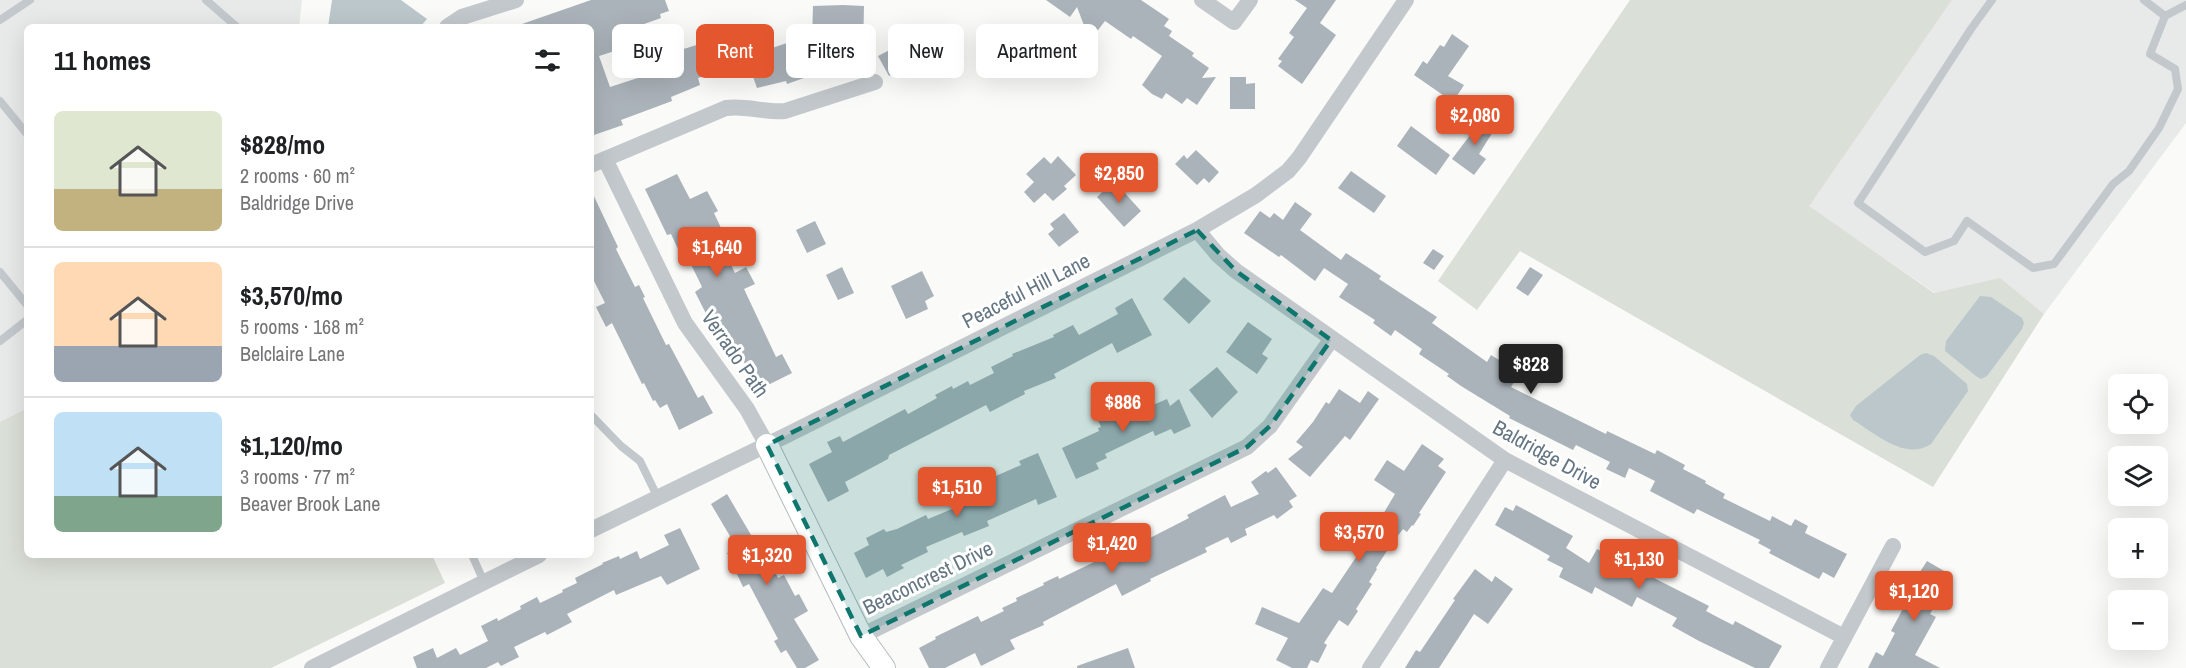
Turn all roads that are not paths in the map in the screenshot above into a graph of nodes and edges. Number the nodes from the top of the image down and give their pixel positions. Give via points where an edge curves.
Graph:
1 (30, 0) edge
2 (206, 0) edge
3 (516, 0) edge
4 (1202, 0) edge
5 (1250, 0) edge
6 (1406, 0) edge
7 (1992, 0) edge
8 (2144, 0) edge
9 (2186, 5) edge
10 (2165, 16) junction
11 (0, 20) edge
12 (234, 24) edge
13 (452, 24) edge
14 (875, 82) dead end
15 (0, 101) edge
16 (24, 130) edge
17 (598, 162) edge
18 (1197, 230) junction
19 (0, 272) edge
20 (24, 302) edge
21 (24, 322) edge
22 (1331, 340) junction
23 (0, 341) edge
24 (594, 418) edge
25 (767, 445) junction
26 (1505, 460) junction
27 (658, 498) junction
28 (594, 529) edge
29 (1893, 546) dead end
30 (473, 558) edge
31 (533, 558) edge
32 (484, 582) junction
33 (861, 636) junction
34 (1844, 637) junction
35 (312, 668) edge
36 (884, 668) edge
37 (1370, 668) edge
38 (1828, 668) edge

1 - 11 lane
2 - 12 lane
3 - 13 street
4 - 5 street via 1234,22
6 - 18 street, Peaceful Hill Lane via 1288,171
7 - 10 lane via 1858,203 1925,252 1954,241 1967,221 2033,268 2054,264 2159,128 2178,89 2175,69 2150,54
8 - 10 lane
9 - 10 lane
14 - 17 street via 785,111 726,108
15 - 16 lane
17 - 25 street, Verrado Path via 685,323 747,409
18 - 22 street, Baldridge Drive via 1236,271
18 - 25 street, Peaceful Hill Lane
19 - 20 lane
21 - 23 lane
22 - 26 street, Baldridge Drive
22 - 33 street, Beaconcrest Drive via 1270,426 1247,447
24 - 27 lane via 640,460
25 - 27 street, Peaceful Hill Lane
25 - 33 street
26 - 34 street, Baldridge Drive
26 - 37 street
27 - 28 street, Peaceful Hill Lane
29 - 34 street
30 - 32 lane
31 - 32 street
32 - 35 street
33 - 36 street
34 - 38 street

